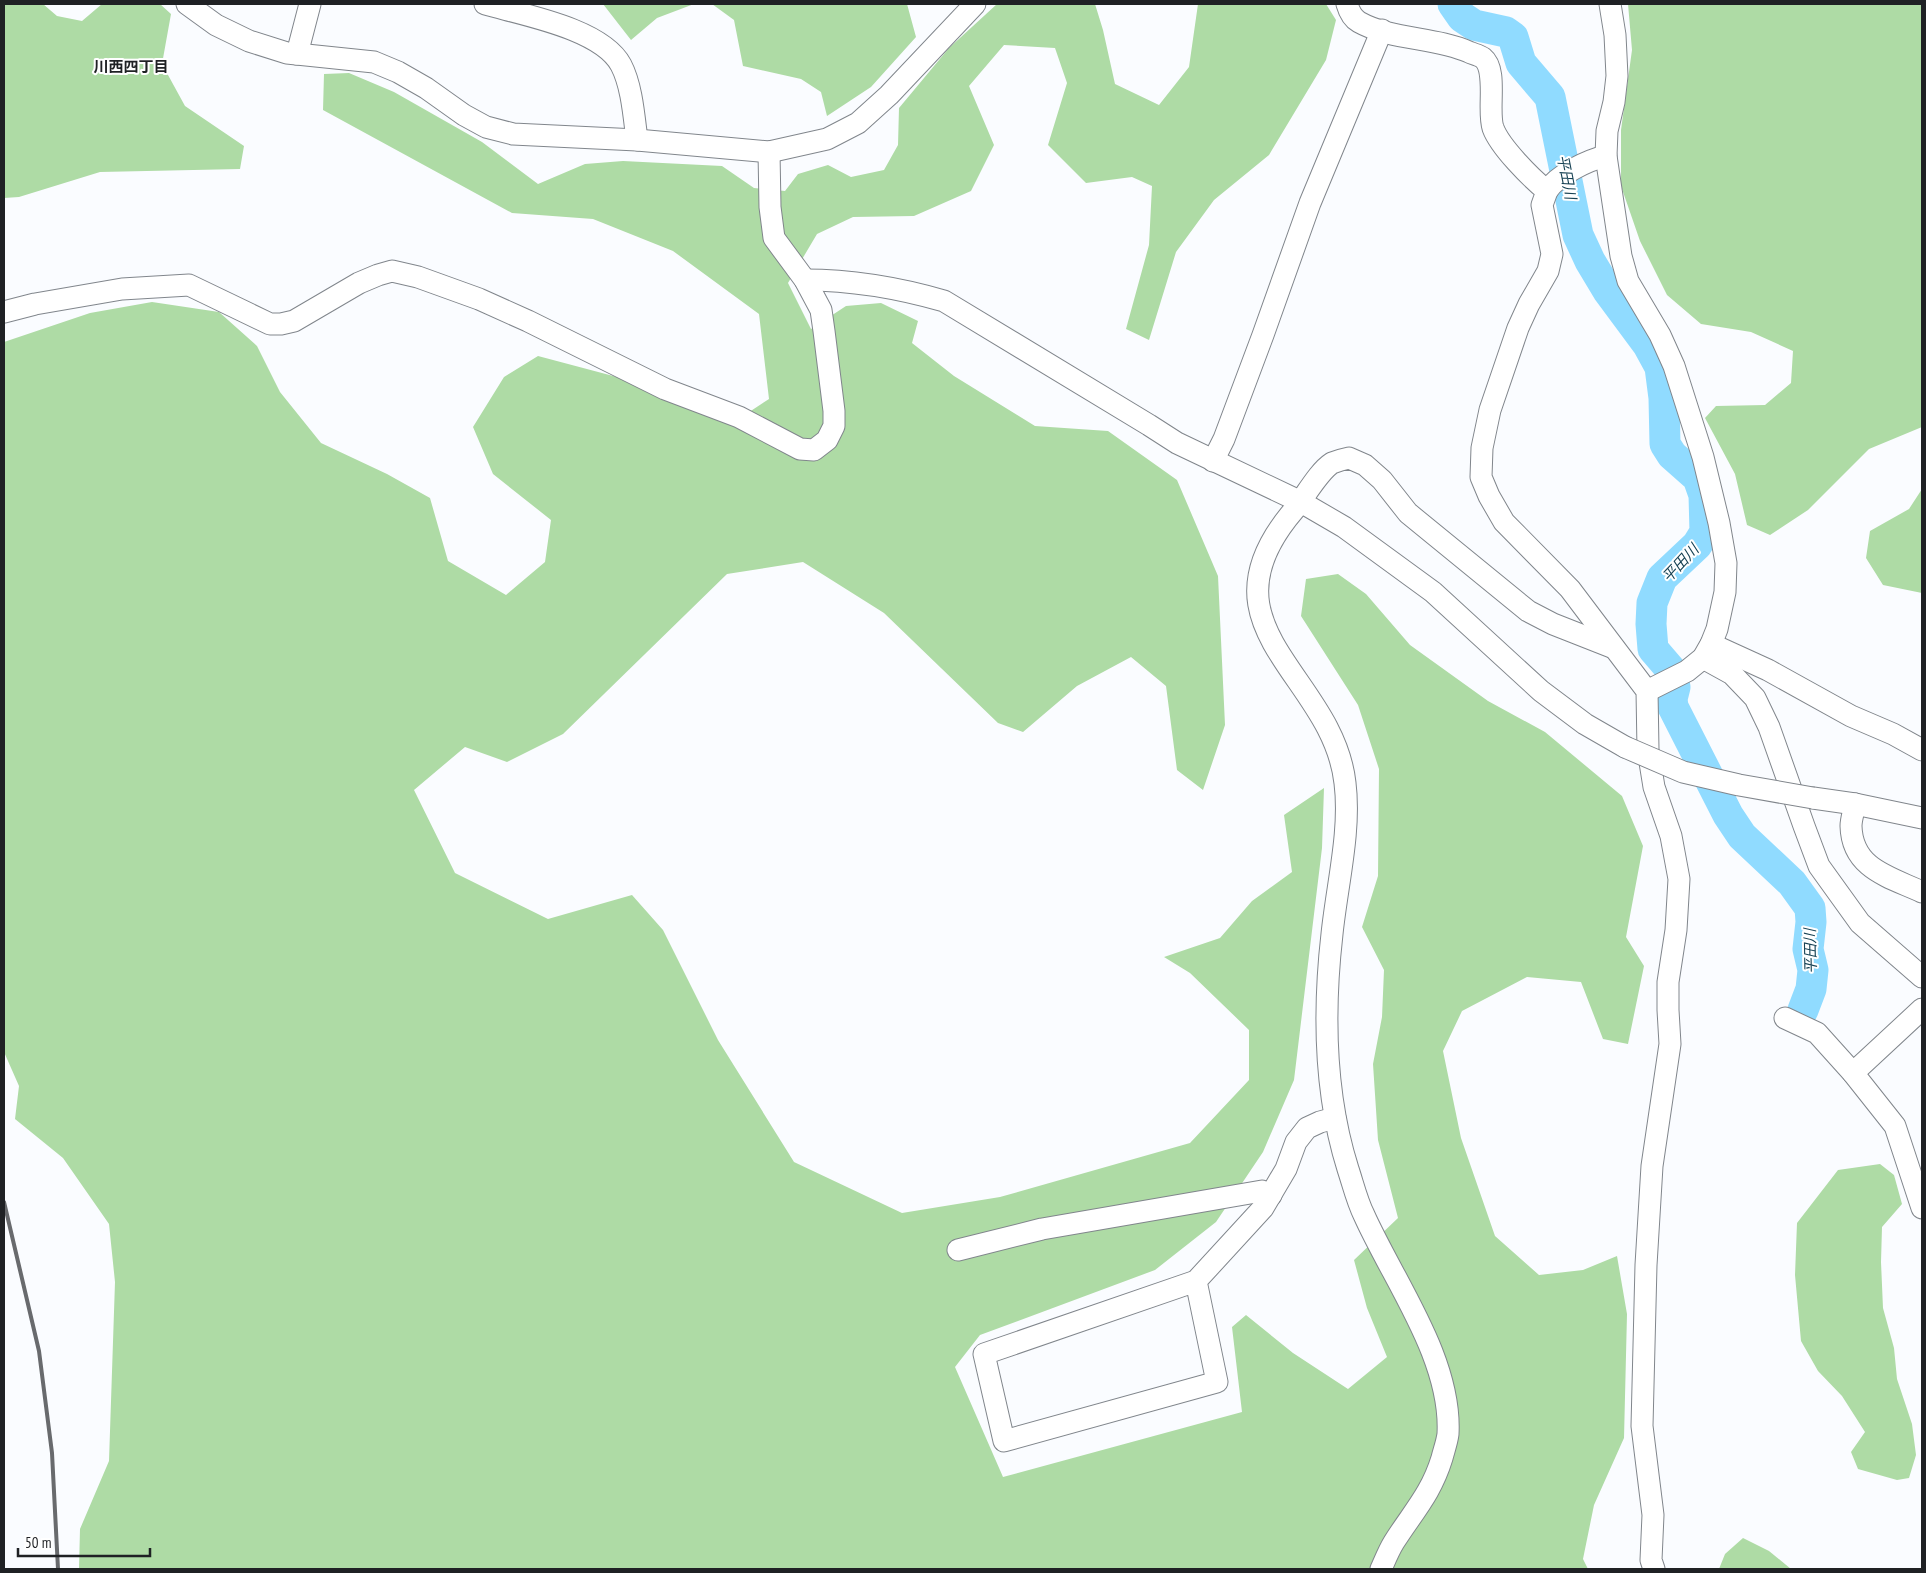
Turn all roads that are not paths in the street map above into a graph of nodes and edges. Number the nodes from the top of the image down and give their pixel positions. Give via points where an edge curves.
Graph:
1 (187, 4) edge
2 (310, 4) edge
3 (486, 4) edge
4 (975, 4) edge
5 (1346, 4) edge
6 (1610, 4) edge
7 (1382, 30) junction
8 (297, 54) junction
9 (637, 140) junction
10 (769, 152) junction
11 (1606, 156) junction
12 (1553, 185) junction
13 (805, 280) junction
14 (4, 312) edge
15 (1213, 461) junction
16 (1301, 502) junction
17 (1614, 648) junction
18 (1707, 651) junction
19 (1647, 691) junction
20 (1922, 750) edge
21 (1855, 804) junction
22 (1922, 818) edge
23 (1922, 892) edge
24 (1922, 977) edge
25 (1922, 1009) edge
26 (1785, 1018) dead end
27 (1853, 1073) junction
28 (1335, 1118) junction
29 (1267, 1201) junction
30 (1922, 1208) edge
31 (958, 1250) dead end
32 (1196, 1281) junction
33 (1380, 1569) edge
34 (1654, 1569) edge

1 - 8 street via 216,25 249,40
2 - 8 street
3 - 9 street via 596,39 612,52 622,66 632,100
4 - 10 street via 858,123 827,139
5 - 7 street via 1359,22
6 - 11 street via 1617,76 1607,130
7 - 12 street via 1458,47 1483,58 1491,81 1493,127 1500,141 1535,181
7 - 15 street via 1310,203 1264,335
8 - 9 street via 374,62 426,88 486,127 513,134
9 - 10 street
10 - 13 street via 774,238
11 - 12 street via 1594,158
11 - 18 street via 1621,256 1628,281 1674,366 1718,522 1726,563 1725,592
12 - 17 street via 1542,205 1552,254 1548,271 1528,304 1490,410 1482,448 1482,477 1488,496 1504,522 1570,589
13 - 14 street via 821,310 834,411 834,426 827,440 814,450 800,449 739,417 665,389 479,299 392,271 359,283 294,321 281,324 270,324 189,285 122,289
13 - 15 street via 881,286 944,301 1177,443
15 - 16 street
16 - 17 street via 1332,464 1350,458 1357,461 1382,480 1408,513 1528,611
16 - 21 street, bridge via 1344,527 1433,592 1541,691 1585,724 1625,747 1683,772 1739,785
16 - 28 street via 1270,543 1260,571 1258,595 1261,620 1273,645 1319,712 1337,750 1345,782 1345,829 1326,1000 1327,1050
17 - 19 street
18 - 19 street via 1687,671
18 - 20 street via 1768,670 1851,716
18 - 24 street via 1755,698 1769,726 1819,866 1860,923
19 - 34 street via 1648,750 1654,787 1670,836 1679,879 1668,982 1670,1044 1652,1166 1646,1265 1642,1426 1653,1515 1651,1560
21 - 22 street
21 - 23 street via 1851,825 1854,844 1862,860
25 - 27 street
26 - 27 street via 1817,1033
27 - 30 street via 1895,1126
28 - 29 street via 1307,1128 1296,1142 1286,1169
28 - 33 street via 1363,1213 1437,1362 1447,1406 1448,1437 1437,1473 1423,1502 1393,1544
29 - 31 street via 1262,1191 1052,1227
29 - 32 street
32 - 32 street via 984,1354 1004,1441 1217,1382

